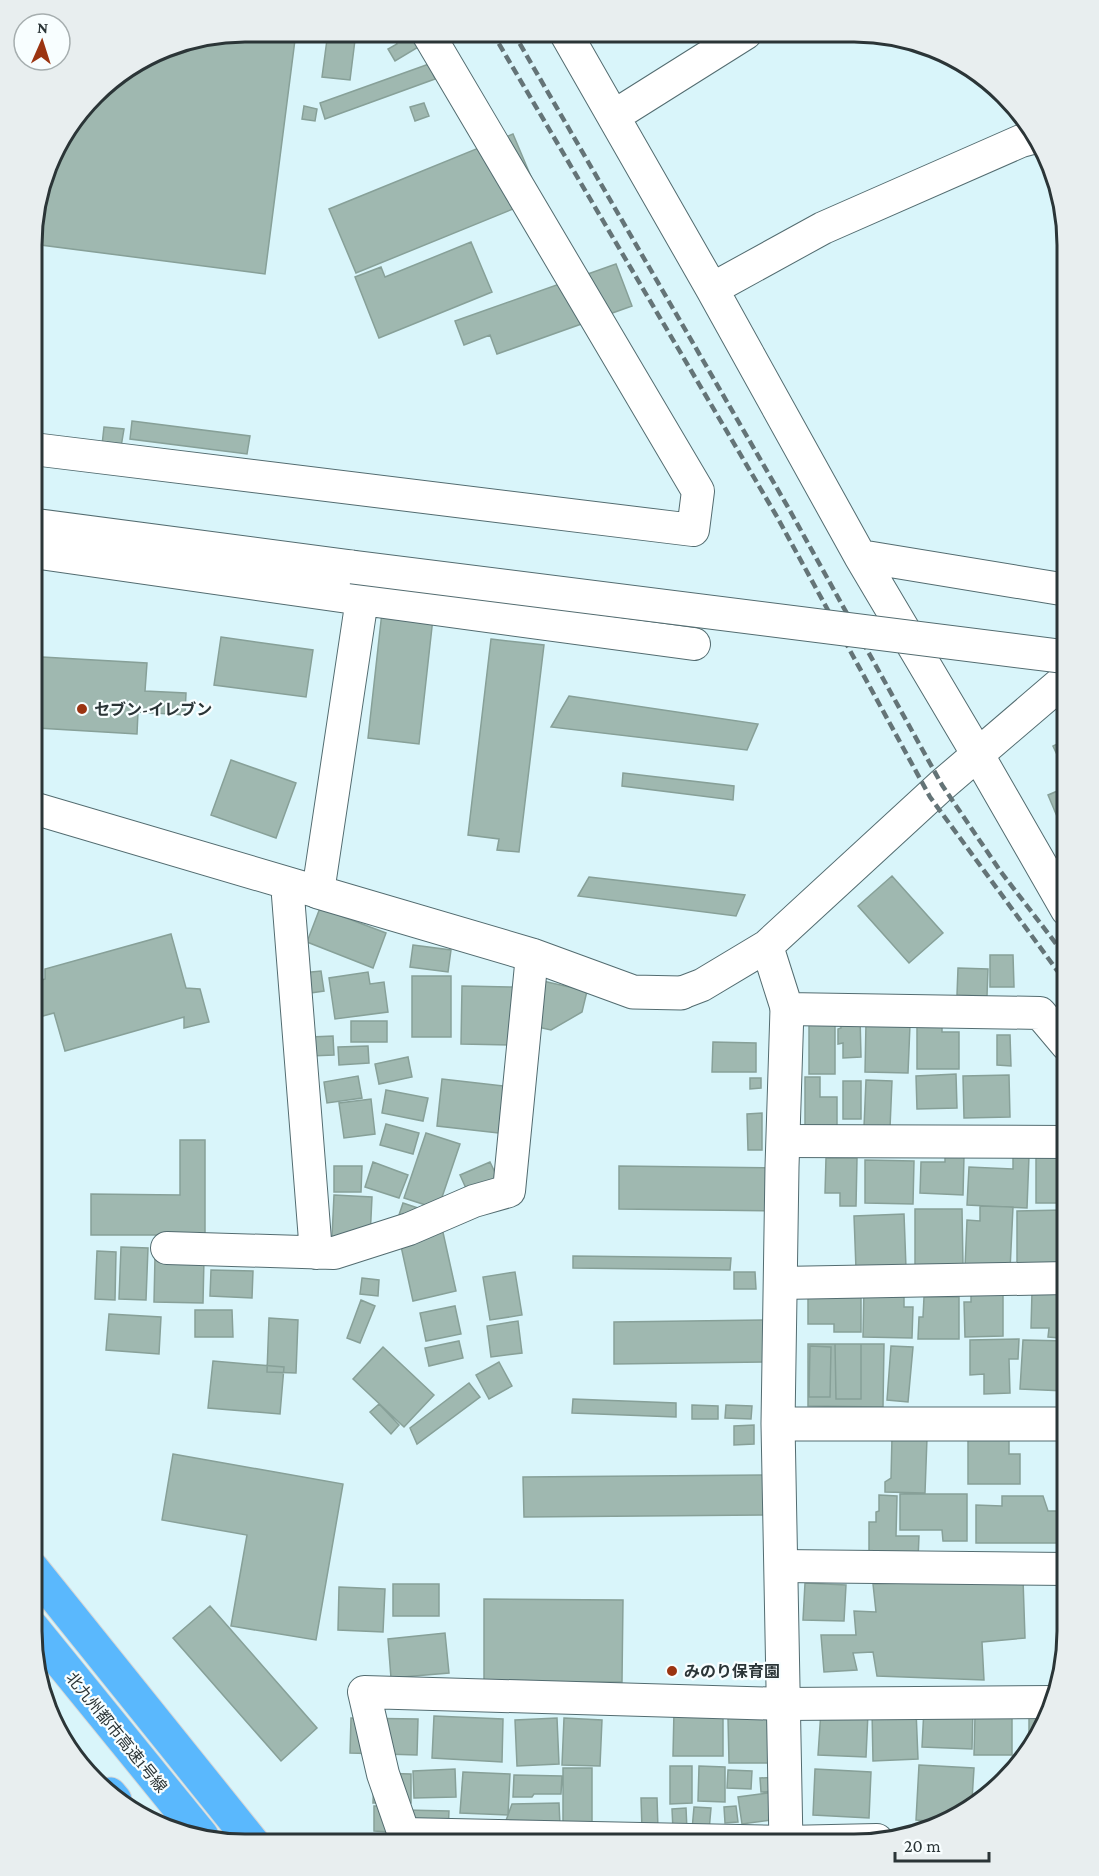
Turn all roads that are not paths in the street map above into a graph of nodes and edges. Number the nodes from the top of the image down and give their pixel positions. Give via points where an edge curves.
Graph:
1 (433, 42) edge
2 (571, 42) edge
3 (732, 42) edge
4 (614, 116) junction
5 (1027, 139) edge
6 (712, 289) junction
7 (42, 450) edge
8 (42, 526) edge
9 (42, 553) edge
10 (860, 556) junction
11 (1057, 588) edge
12 (362, 599) junction
13 (694, 644) dead end
14 (1057, 676) edge
15 (1057, 684) edge
16 (978, 755) junction
17 (42, 811) edge
18 (287, 882) junction
19 (318, 892) junction
20 (1057, 893) edge
21 (768, 946) junction
22 (532, 955) junction
23 (681, 993) joint
24 (786, 1009) junction
25 (1057, 1033) edge
26 (783, 1141) junction
27 (1057, 1142) edge
28 (167, 1248) dead end
29 (316, 1253) junction
30 (1057, 1278) edge
31 (780, 1283) junction
32 (778, 1424) junction
33 (1057, 1424) edge
34 (781, 1566) junction
35 (1057, 1569) edge
36 (42, 1580) edge
37 (43, 1640) edge
38 (1044, 1702) edge
39 (785, 1704) junction
40 (195, 1828) edge
41 (246, 1834) edge
42 (403, 1834) edge
43 (786, 1834) edge

1 - 7 street via 698,491 693,530
2 - 4 street
3 - 4 street
4 - 6 street
5 - 6 street via 823,228
6 - 10 street
8 - 14 street, bridge via 352,567
9 - 12 street
10 - 11 street
10 - 16 street
12 - 13 street
12 - 19 street
15 - 16 street
16 - 20 street
16 - 21 street
17 - 18 street
18 - 19 street
18 - 29 street
19 - 22 street
21 - 23 street
21 - 24 street
22 - 23 street via 633,992
22 - 29 street via 509,1191 474,1201 398,1233 334,1253
24 - 25 street via 1040,1013
24 - 26 street
26 - 27 street
26 - 31 street
28 - 29 street
30 - 31 street
31 - 32 street
32 - 33 street
32 - 34 street
34 - 35 street
34 - 39 street
36 - 41 highway
37 - 40 highway, 北九州都市高速1号線
38 - 39 street
39 - 42 street via 364,1692 383,1774
39 - 43 street

